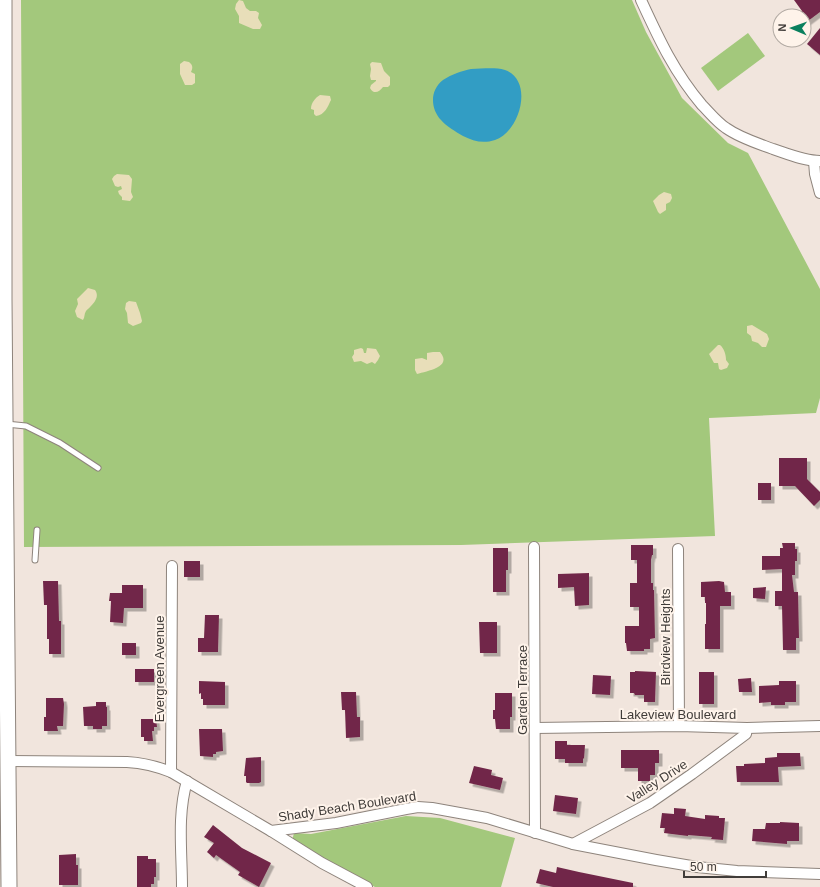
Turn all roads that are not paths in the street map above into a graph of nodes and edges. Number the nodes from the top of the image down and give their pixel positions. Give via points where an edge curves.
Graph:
1 (4, 0) edge
2 (641, 0) edge
3 (817, 161) edge
4 (820, 193) edge
5 (2, 424) edge
6 (98, 468) dead end
7 (37, 530) dead end
8 (3, 538) edge
9 (534, 547) dead end
10 (678, 548) dead end
11 (35, 560) dead end
12 (172, 566) dead end
13 (4, 597) edge
14 (679, 726) junction
15 (820, 726) edge
16 (535, 728) junction
17 (747, 728) junction
18 (9, 761) junction
19 (171, 772) junction
20 (187, 781) junction
21 (271, 831) junction
22 (535, 833) junction
23 (573, 844) junction
24 (820, 874) edge
25 (9, 887) edge
26 (182, 887) edge
27 (367, 887) edge

1 - 5 street
2 - 3 street via 672,63 713,117 737,135
3 - 4 street via 815,174
5 - 6 lane via 26,426 60,443
5 - 8 street
7 - 11 lane
8 - 13 street
9 - 16 street, Garden Terrace
10 - 14 street, Birdview Heights
12 - 19 street, Evergreen Avenue
13 - 18 street
14 - 16 street, Lakeview Boulevard
14 - 17 street, Lakeview Boulevard
15 - 17 street, Lakeview Boulevard
16 - 22 street, Garden Terrace
17 - 23 street, Valley Drive via 746,734 650,803
18 - 19 street, Shady Beach Boulevard via 146,763
18 - 25 street
19 - 20 street, Shady Beach Boulevard
20 - 21 street, Shady Beach Boulevard
20 - 26 street via 181,812
21 - 22 street, Shady Beach Boulevard via 336,823 418,807 461,812
21 - 27 street
22 - 23 street, Shady Beach Boulevard
23 - 24 street via 697,867

